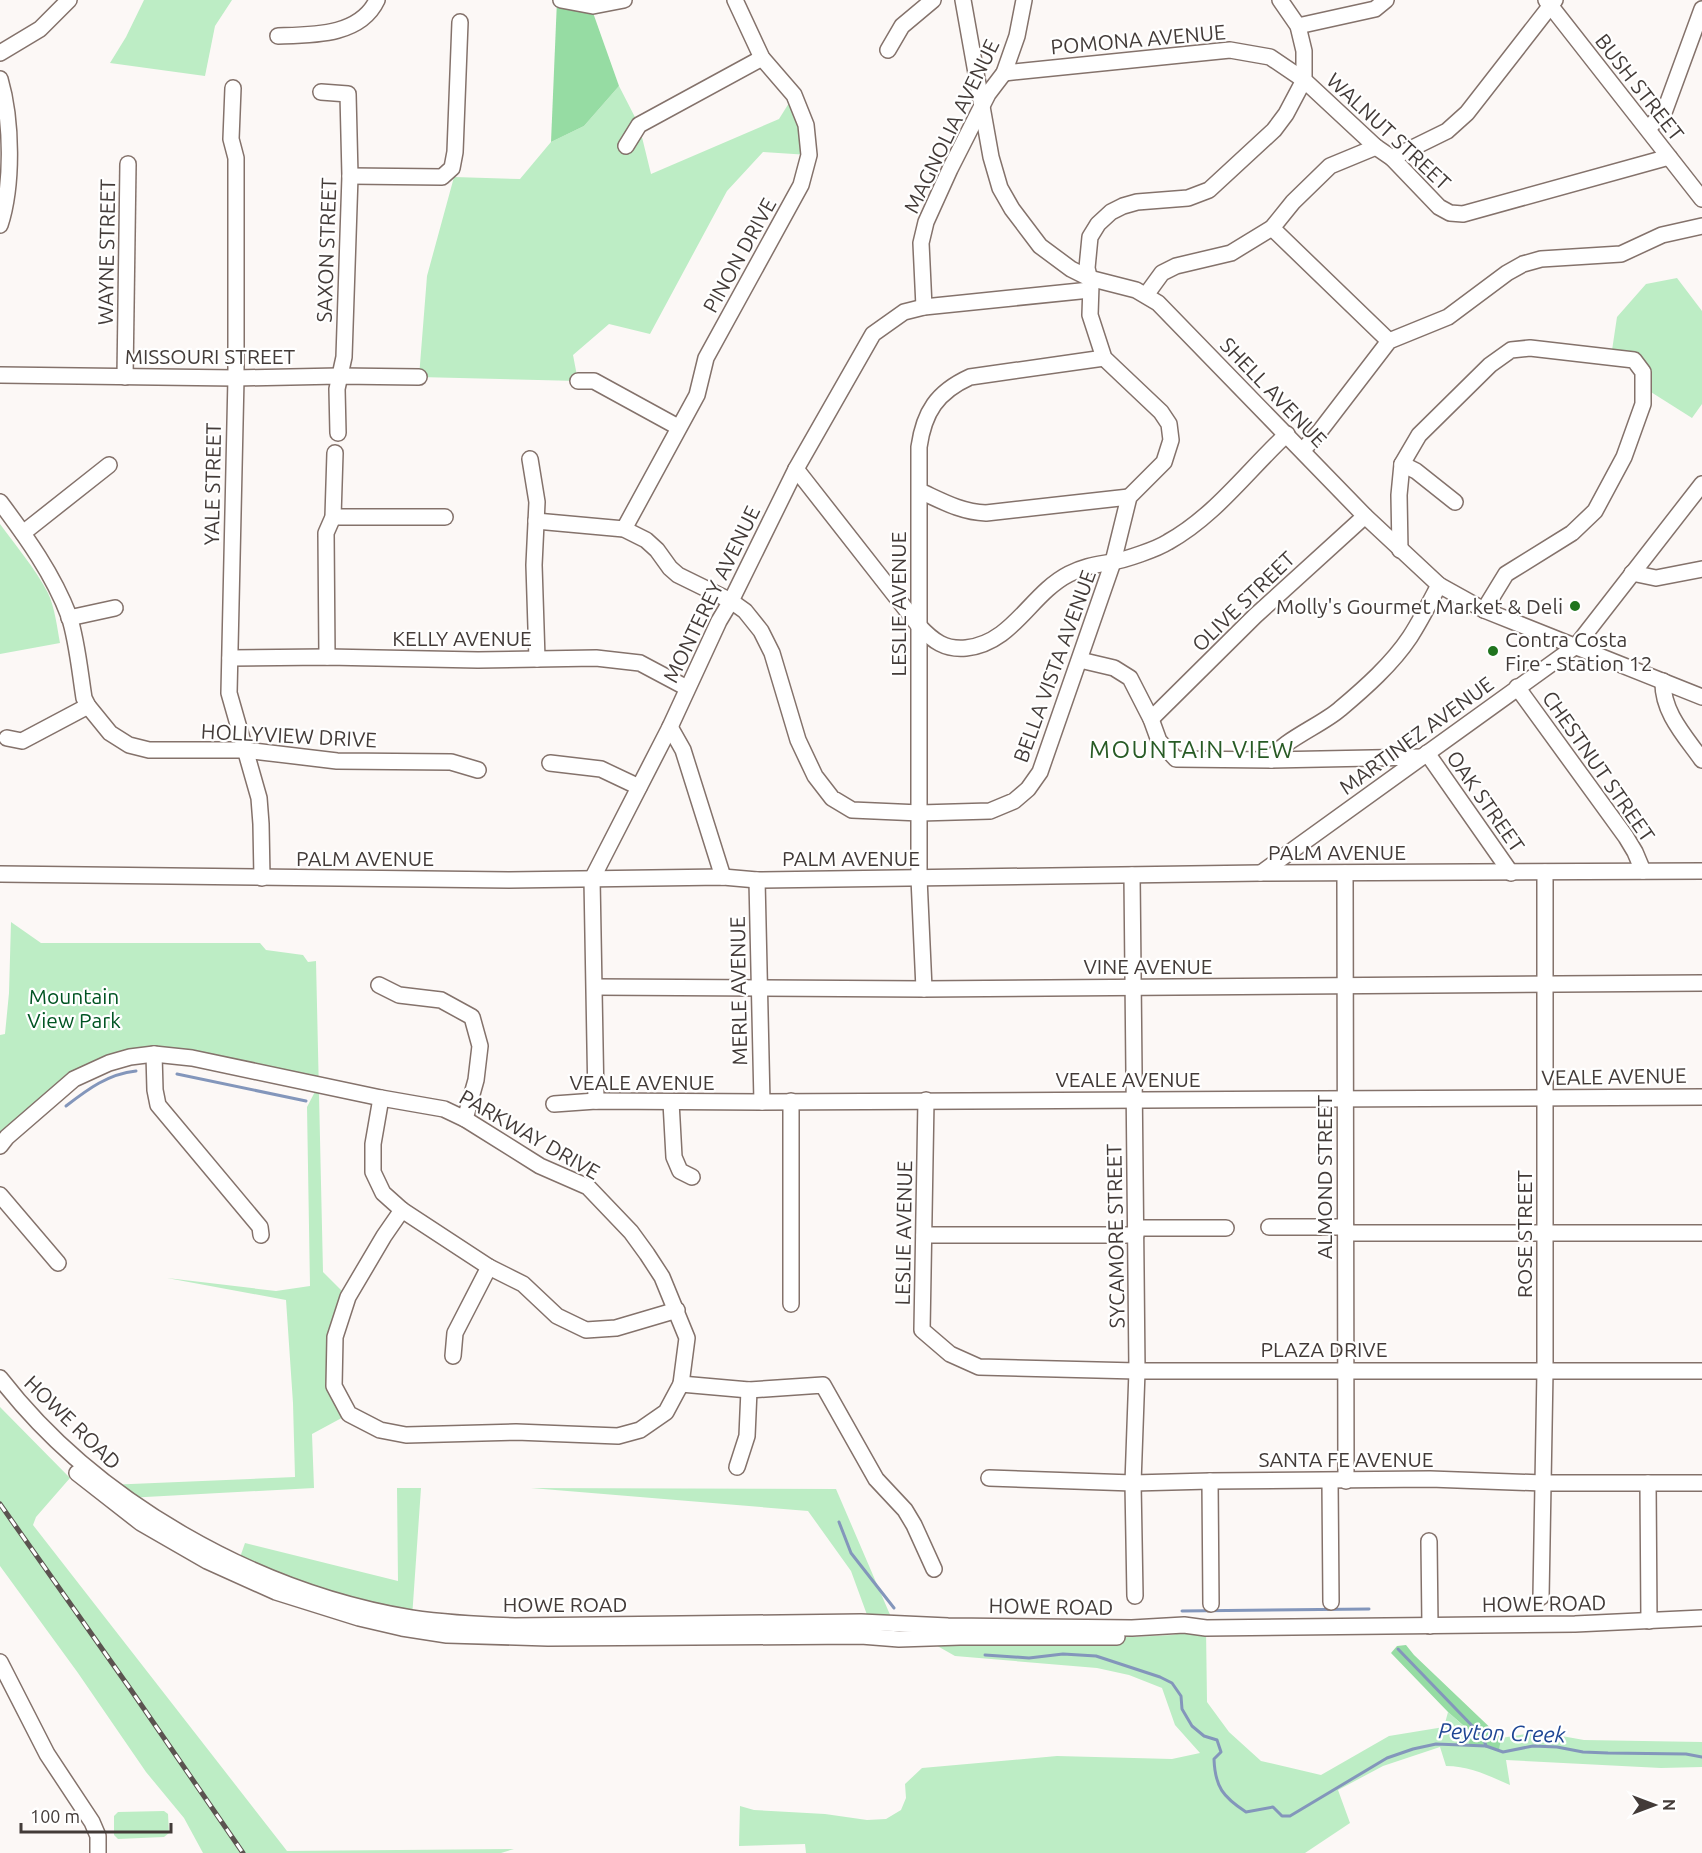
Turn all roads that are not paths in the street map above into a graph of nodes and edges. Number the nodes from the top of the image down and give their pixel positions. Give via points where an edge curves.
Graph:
1 (69, 0) edge
2 (377, 0) edge
3 (561, 0) edge
4 (624, 0) edge
5 (735, 0) edge
6 (933, 0) edge
7 (963, 0) edge
8 (1024, 0) edge
9 (1280, 0) edge
10 (1386, 0) edge
11 (1550, 2) edge
12 (1702, 9) edge
13 (460, 22) dead end
14 (1298, 26) junction
15 (278, 36) dead end
16 (888, 50) dead end
17 (0, 53) edge
18 (762, 58) junction
19 (1004, 73) junction
20 (0, 79) edge
21 (1304, 80) junction
22 (233, 88) dead end
23 (321, 92) dead end
24 (1668, 101) junction
25 (983, 105) junction
26 (1635, 112) junction
27 (1648, 129) junction
28 (626, 146) dead end
29 (1376, 147) junction
30 (1669, 157) junction
31 (1392, 158) junction
32 (128, 164) dead end
33 (350, 176) junction
34 (1702, 199) edge
35 (0, 225) edge
36 (1702, 226) edge
37 (1272, 228) junction
38 (1090, 284) junction
39 (1146, 295) junction
40 (924, 308) junction
41 (1389, 341) junction
42 (1104, 358) junction
43 (0, 375) edge
44 (339, 376) junction
45 (125, 377) junction
46 (419, 377) dead end
47 (236, 378) junction
48 (578, 381) dead end
49 (678, 427) junction
50 (338, 433) dead end
51 (1287, 434) junction
52 (1303, 450) junction
53 (335, 453) dead end
54 (530, 459) dead end
55 (1402, 464) junction
56 (109, 465) dead end
57 (796, 469) junction
58 (1702, 484) edge
59 (920, 491) junction
60 (1130, 497) junction
61 (1455, 501) dead end
62 (0, 502) edge
63 (1365, 516) junction
64 (333, 517) junction
65 (445, 517) dead end
66 (536, 521) junction
67 (624, 529) junction
68 (23, 533) junction
69 (1400, 550) junction
70 (1113, 562) junction
71 (1702, 569) edge
72 (1632, 573) junction
73 (1439, 585) junction
74 (730, 601) junction
75 (116, 608) dead end
76 (1484, 610) junction
77 (69, 618) junction
78 (919, 626) junction
79 (1576, 646) junction
80 (327, 657) junction
81 (230, 658) junction
82 (537, 659) junction
83 (1080, 660) junction
84 (1663, 681) junction
85 (1517, 687) junction
86 (687, 688) junction
87 (1702, 697) edge
88 (88, 706) junction
89 (1151, 719) junction
90 (670, 727) junction
91 (7, 738) dead end
92 (245, 750) junction
93 (1425, 755) junction
94 (1271, 760) junction
95 (1702, 760) edge
96 (550, 763) dead end
97 (477, 770) dead end
98 (639, 788) junction
99 (920, 813) junction
100 (1643, 871) junction
101 (1702, 871) edge
102 (1545, 872) junction
103 (1261, 873) junction
104 (1345, 873) junction
105 (1512, 873) junction
106 (0, 874) edge
107 (1132, 875) junction
108 (723, 877) junction
109 (262, 878) junction
110 (919, 878) junction
111 (592, 879) junction
112 (757, 879) junction
113 (1702, 983) edge
114 (1546, 984) junction
115 (379, 985) dead end
116 (1345, 985) junction
117 (595, 987) junction
118 (1132, 987) junction
119 (760, 988) junction
120 (924, 989) junction
121 (154, 1054) junction
122 (1702, 1096) edge
123 (381, 1098) junction
124 (1546, 1098) junction
125 (926, 1100) junction
126 (1134, 1100) junction
127 (1345, 1100) junction
128 (596, 1101) junction
129 (791, 1101) junction
130 (671, 1102) junction
131 (762, 1102) junction
132 (554, 1104) dead end
133 (465, 1119) junction
134 (0, 1146) edge
135 (692, 1177) dead end
136 (0, 1195) edge
137 (402, 1210) junction
138 (1269, 1227) dead end
139 (1226, 1228) dead end
140 (1346, 1230) junction
141 (1136, 1231) junction
142 (1545, 1232) junction
143 (1702, 1233) edge
144 (924, 1234) junction
145 (261, 1235) dead end
146 (58, 1263) dead end
147 (489, 1267) junction
148 (791, 1304) dead end
149 (677, 1310) junction
150 (950, 1354) joint
151 (453, 1356) dead end
152 (1345, 1370) junction
153 (1137, 1371) junction
154 (1545, 1371) junction
155 (1702, 1371) edge
156 (0, 1378) edge
157 (681, 1384) junction
158 (749, 1390) junction
159 (0, 1393) edge
160 (737, 1467) dead end
161 (989, 1478) dead end
162 (1210, 1481) junction
163 (1338, 1481) junction
164 (1543, 1483) junction
165 (1648, 1483) junction
166 (1702, 1483) edge
167 (1133, 1484) junction
168 (1429, 1541) dead end
169 (933, 1569) dead end
170 (1135, 1596) dead end
171 (1540, 1597) dead end
172 (1331, 1602) dead end
173 (1211, 1604) dead end
174 (1702, 1618) edge
175 (1649, 1621) junction
176 (1430, 1626) junction
177 (1206, 1628) junction
178 (0, 1662) edge
179 (98, 1853) edge

1 - 17 street via 40,30
2 - 15 street via 358,23 334,31
3 - 4 street via 593,6
5 - 18 street, PINON DRIVE
6 - 16 street via 902,26
7 - 25 street, SHELL AVENUE
8 - 19 street, MAGNOLIA AVENUE
9 - 14 street, WALNUT STREET
10 - 14 street via 1375,9
11 - 26 street, BUSH STREET
11 - 31 street via 1467,113 1447,131
12 - 24 street
13 - 33 street via 452,168 442,177
14 - 21 street, WALNUT STREET via 1304,51
18 - 28 street via 639,125
18 - 49 street, PINON DRIVE via 794,95 806,125 809,155 801,185 706,358 697,395
19 - 21 street, POMONA AVENUE via 1230,50 1270,57
19 - 25 street, MAGNOLIA AVENUE
20 - 35 street via 7,111 9,178
21 - 29 street, WALNUT STREET
21 - 38 street, BELLA VISTA AVENUE via 1274,130 1209,190 1188,198 1123,206 1098,224 1090,237
22 - 47 street, YALE STREET
23 - 33 street, SAXON STREET via 348,94
24 - 26 street via 1654,110
24 - 27 street
25 - 38 street, SHELL AVENUE via 991,157 1011,209 1040,246
25 - 40 street, MAGNOLIA AVENUE via 926,222 921,243
26 - 27 street, BUSH STREET
27 - 30 street, BUSH STREET
29 - 31 street, WALNUT STREET
29 - 37 street via 1330,166
30 - 31 street, WALNUT STREET via 1463,214 1439,207
30 - 34 street, BUSH STREET
32 - 45 street, WAYNE STREET
33 - 44 street, SAXON STREET via 344,357
36 - 41 street via 1662,235 1621,254 1541,259 1523,264 1448,317
37 - 39 street via 1231,253 1162,273
37 - 41 street
38 - 39 street, SHELL AVENUE
38 - 40 street, MONTEREY AVENUE
38 - 42 street, BELLA VISTA AVENUE via 1092,324
39 - 51 street, SHELL AVENUE
40 - 57 street, MONTEREY AVENUE via 904,312 873,334
41 - 52 street
42 - 59 street, LESLIE AVENUE via 970,377 954,384 931,407 921,429
42 - 60 street, BELLA VISTA AVENUE via 1161,412 1171,431 1164,462
43 - 45 street, MISSOURI STREET
44 - 46 street, MISSOURI STREET
44 - 47 street, MISSOURI STREET
44 - 50 street, SAXON STREET
45 - 47 street, MISSOURI STREET
47 - 81 street, YALE STREET
48 - 49 street via 594,381
49 - 67 street, PINON DRIVE
51 - 52 street, SHELL AVENUE
51 - 70 street via 1233,490 1168,543
52 - 63 street, SHELL AVENUE
53 - 64 street
54 - 66 street
55 - 61 street
55 - 69 street
55 - 76 street via 1419,435 1490,365 1512,350 1530,348 1634,360 1643,372 1643,404 1624,457 1595,511 1572,533 1506,574
56 - 68 street
57 - 74 street, MONTEREY AVENUE
57 - 78 street
58 - 72 street, MARTINEZ AVENUE
59 - 60 street via 955,508 986,513
59 - 78 street, LESLIE AVENUE
60 - 70 street, BELLA VISTA AVENUE
62 - 68 street, HOLLYVIEW DRIVE
63 - 69 street, SHELL AVENUE
63 - 89 street, OLIVE STREET via 1255,616
64 - 65 street
64 - 80 street via 326,533
66 - 67 street
66 - 82 street
67 - 74 street, BELLA VISTA AVENUE via 651,545 678,575
68 - 77 street, HOLLYVIEW DRIVE via 51,577
69 - 73 street, SHELL AVENUE
70 - 78 street via 1069,574 1003,634 974,647 942,646
70 - 83 street, BELLA VISTA AVENUE
71 - 72 street via 1656,578
72 - 79 street, MARTINEZ AVENUE
73 - 76 street, SHELL AVENUE
73 - 94 street via 1409,638 1382,670 1338,711 1284,745
74 - 86 street, MONTEREY AVENUE
74 - 99 street, BELLA VISTA AVENUE via 745,611 761,631 798,740 822,788 852,810
75 - 77 street
76 - 79 street, SHELL AVENUE
77 - 88 street, HOLLYVIEW DRIVE
78 - 99 street, LESLIE AVENUE
79 - 84 street, SHELL AVENUE
79 - 85 street, MARTINEZ AVENUE
80 - 81 street, KELLY AVENUE
80 - 82 street, KELLY AVENUE
81 - 92 street, YALE STREET via 229,693
82 - 86 street, KELLY AVENUE via 596,658 640,663
83 - 89 street, OAK STREET via 1114,668 1130,678
83 - 99 street, BELLA VISTA AVENUE via 1040,772 1028,789 1014,801 990,811
84 - 87 street, SHELL AVENUE
84 - 95 street via 1669,713
85 - 93 street, MARTINEZ AVENUE
85 - 100 street, CHESTNUT STREET via 1626,837
86 - 90 street, MONTEREY AVENUE
88 - 91 street via 22,741
88 - 92 street, HOLLYVIEW DRIVE via 110,733 129,745 149,750
89 - 94 street, OAK STREET via 1159,741 1176,759
90 - 98 street, MONTEREY AVENUE
90 - 108 street via 683,750
92 - 97 street, HOLLYVIEW DRIVE via 338,761 451,762
92 - 109 street, YALE STREET via 259,798
93 - 94 street, OAK STREET
93 - 103 street, MARTINEZ AVENUE
93 - 105 street, OAK STREET
96 - 98 street via 601,769
98 - 111 street, MONTEREY AVENUE
99 - 110 street, LESLIE AVENUE
100 - 101 street, PALM AVENUE
100 - 102 street, PALM AVENUE
102 - 105 street, PALM AVENUE
102 - 114 street, ROSE STREET
103 - 104 street, PALM AVENUE
103 - 107 street, PALM AVENUE
104 - 105 street, PALM AVENUE
104 - 116 street, ALMOND STREET
106 - 109 street, PALM AVENUE
107 - 110 street, PALM AVENUE
107 - 118 street, SYCAMORE STREET
108 - 111 street, PALM AVENUE
108 - 112 street, PALM AVENUE
109 - 111 street, PALM AVENUE
110 - 112 street, PALM AVENUE
110 - 120 street, LESLIE AVENUE
111 - 117 street, MONTEREY AVENUE
112 - 119 street, MERLE AVENUE
113 - 114 street, VINE AVENUE
114 - 116 street, VINE AVENUE
114 - 124 street, ROSE STREET
115 - 133 street via 399,995 441,1000 472,1017 480,1046
116 - 118 street, VINE AVENUE
116 - 127 street, ALMOND STREET
117 - 119 street, VINE AVENUE
117 - 128 street, MONTEREY AVENUE
118 - 120 street, VINE AVENUE
118 - 126 street, SYCAMORE STREET
119 - 120 street, VINE AVENUE
119 - 131 street, MERLE AVENUE
121 - 123 street, PARKWAY DRIVE via 192,1058
121 - 134 street, PARKWAY DRIVE via 109,1063 74,1079
121 - 145 street via 158,1105 260,1227
122 - 124 street, VEALE AVENUE
123 - 133 street, PARKWAY DRIVE via 444,1109
123 - 137 street via 373,1144 374,1172 383,1193
124 - 127 street, VEALE AVENUE
124 - 142 street, ROSE STREET
125 - 126 street, VEALE AVENUE
125 - 129 street, VEALE AVENUE
125 - 144 street, LESLIE AVENUE
126 - 127 street, VEALE AVENUE
126 - 141 street, SYCAMORE STREET
127 - 140 street, ALMOND STREET
128 - 130 street, VEALE AVENUE
128 - 132 street, VEALE AVENUE
129 - 131 street, VEALE AVENUE
129 - 148 street
130 - 131 street, VEALE AVENUE
130 - 135 street via 674,1157 680,1171
133 - 149 street, PARKWAY DRIVE via 540,1166 588,1187 647,1254
136 - 146 street
137 - 147 street
137 - 157 street, PARKWAY DRIVE via 348,1297 335,1337 334,1386 349,1414 380,1430 406,1435 516,1432 618,1436 640,1430 666,1412
138 - 140 street
139 - 141 street
140 - 142 street
140 - 152 street, ALMOND STREET
141 - 144 street
141 - 153 street, SYCAMORE STREET
142 - 143 street
142 - 154 street, ROSE STREET
144 - 150 street, LESLIE AVENUE via 922,1330
147 - 149 street via 523,1284 558,1316 586,1330 616,1328
147 - 151 street via 455,1332
149 - 157 street, PARKWAY DRIVE via 687,1338
150 - 153 street, PLAZA DRIVE via 979,1366
152 - 153 street, PLAZA DRIVE
152 - 154 street, PLAZA DRIVE
152 - 163 street, ALMOND STREET
153 - 167 street, SYCAMORE STREET
154 - 155 street, PLAZA DRIVE
154 - 164 street, ROSE STREET
156 - 177 street, HOWE ROAD via 79,1462 174,1530 238,1563 313,1592 401,1616 515,1626 861,1622 1132,1628 1184,1624
157 - 158 street
158 - 160 street via 747,1436
158 - 169 street via 824,1385 876,1479 914,1525
159 - 177 street, HOWE ROAD via 75,1472 141,1523 207,1561 276,1592 402,1628 447,1635 548,1638 861,1636 899,1640 1133,1637
161 - 167 street, SANTA FE AVENUE
162 - 163 street, SANTA FE AVENUE
162 - 167 street, SANTA FE AVENUE
162 - 173 street
163 - 164 street, SANTA FE AVENUE
163 - 172 street, ALMOND STREET
164 - 165 street, SANTA FE AVENUE
164 - 171 street, ROSE STREET
165 - 166 street, SANTA FE AVENUE
165 - 175 street
167 - 170 street, SYCAMORE STREET
168 - 176 street
174 - 175 street, HOWE ROAD
175 - 176 street, HOWE ROAD
176 - 177 street, HOWE ROAD
178 - 179 street via 47,1754 92,1822 98,1836

